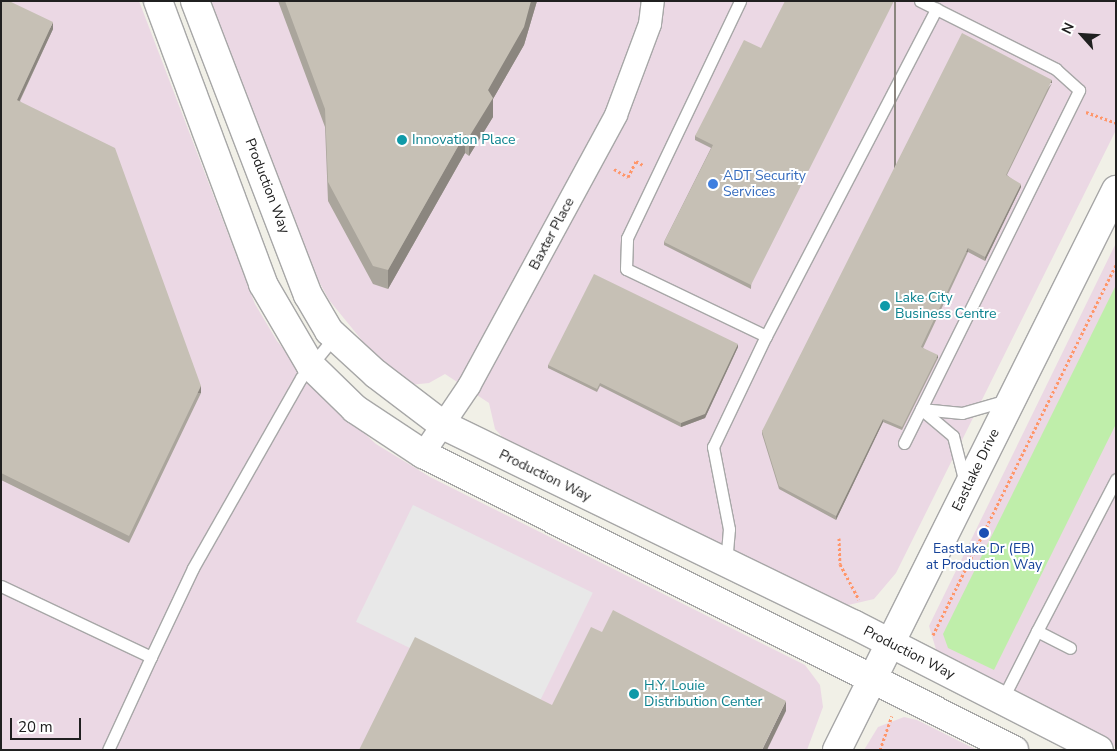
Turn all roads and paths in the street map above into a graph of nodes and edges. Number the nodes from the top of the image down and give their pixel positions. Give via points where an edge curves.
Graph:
1 (158, 1) edge
2 (195, 1) edge
3 (653, 1) edge
4 (740, 1) edge
5 (920, 1) edge
6 (936, 9) junction
7 (1071, 107) junction
8 (1116, 123) edge
9 (648, 167) dead end
10 (623, 174) dead end
11 (1116, 190) edge
12 (1116, 264) edge
13 (335, 336) junction
14 (766, 336) junction
15 (311, 366) junction
16 (1012, 398) junction
17 (921, 409) junction
18 (443, 425) junction
19 (904, 443) dead end
20 (424, 454) junction
21 (1116, 479) edge
22 (966, 490) junction
23 (839, 538) dead end
24 (725, 564) junction
25 (1, 586) edge
26 (861, 601) dead end
27 (1037, 631) junction
28 (930, 636) dead end
29 (890, 644) junction
30 (1070, 648) dead end
31 (151, 657) junction
32 (872, 678) junction
33 (1002, 700) junction
34 (890, 720) dead end
35 (108, 750) edge
36 (837, 750) edge
37 (880, 750) edge
38 (1014, 750) edge
39 (1098, 750) edge

1 - 15 street via 263,284
2 - 13 street, Production Way via 308,295
3 - 18 street, Baxter Place via 650,24 616,115 513,306
4 - 14 lane via 627,238 626,269
5 - 6 lane
6 - 7 lane via 1078,84 1080,90
6 - 14 lane
7 - 8 path
7 - 17 lane
9 - 10 path via 636,161 628,176
11 - 16 street, Eastlake Drive
12 - 28 path via 935,634
13 - 15 lane
13 - 18 street, Production Way
14 - 24 lane via 712,447 729,529
15 - 20 street via 355,409
15 - 31 lane via 193,568
16 - 17 lane via 962,413
16 - 22 street, Eastlake Drive
17 - 19 lane
17 - 22 lane via 953,436
18 - 20 street, Baxter Place
18 - 24 street, Production Way
20 - 32 street
21 - 27 lane
22 - 29 street, Eastlake Drive
23 - 26 path via 840,564
24 - 29 street, Production Way
25 - 31 lane
27 - 30 lane
27 - 33 lane
29 - 32 street, Eastlake Drive
29 - 33 street, Production Way
31 - 35 lane
32 - 36 street, Eastlake Drive
32 - 38 street
33 - 39 street, Production Way
34 - 37 path

